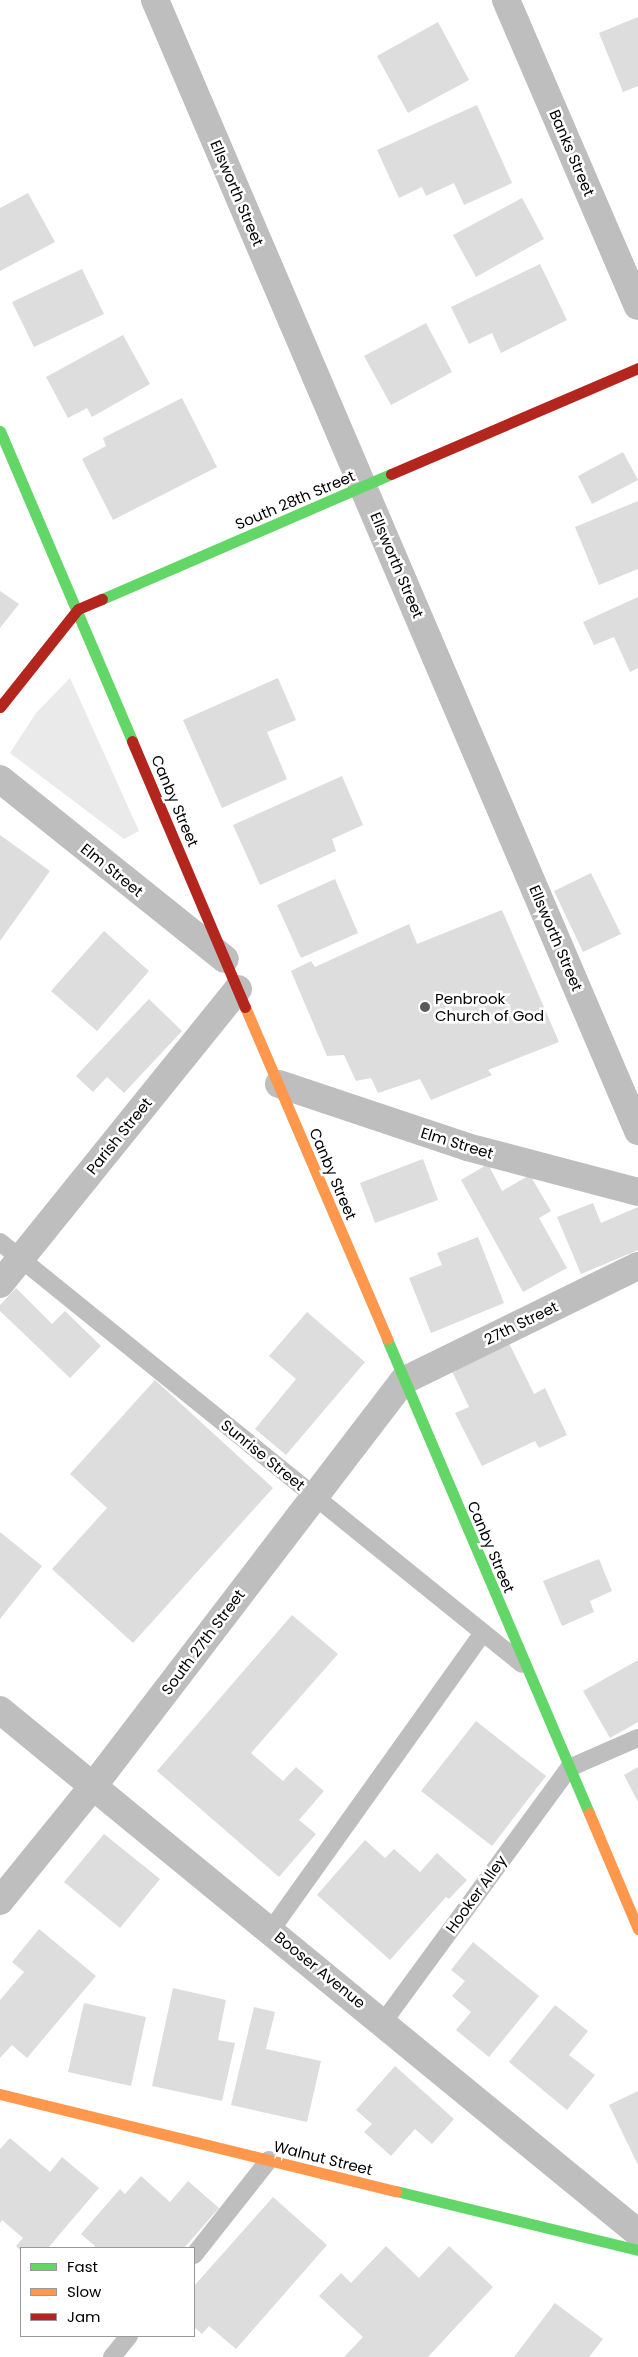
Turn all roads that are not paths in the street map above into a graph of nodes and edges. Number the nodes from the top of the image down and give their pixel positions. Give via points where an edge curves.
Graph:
1 (155, 0) edge
2 (506, 0) edge
3 (638, 306) edge
4 (638, 368) edge
5 (0, 430) edge
6 (363, 486) junction
7 (78, 609) junction
8 (0, 707) edge
9 (0, 779) edge
10 (225, 959) junction
11 (238, 989) junction
12 (279, 1084) junction
13 (638, 1131) edge
14 (638, 1192) edge
15 (10, 1250) edge
16 (638, 1266) edge
17 (0, 1284) edge
18 (403, 1381) junction
19 (314, 1496) junction
20 (483, 1633) junction
21 (526, 1668) junction
22 (0, 1710) edge
23 (638, 1738) edge
24 (569, 1768) junction
25 (94, 1785) junction
26 (0, 1901) edge
27 (638, 1929) edge
28 (271, 1930) junction
29 (384, 2021) junction
30 (0, 2094) edge
31 (269, 2160) junction
32 (638, 2233) edge
33 (638, 2250) edge
34 (195, 2253) edge
35 (128, 2337) edge
36 (112, 2357) edge

1 - 6 street, Ellsworth Street
2 - 3 street, Banks Street
4 - 6 main road, South 28th Street
5 - 7 main road, Canby Street
6 - 7 main road, South 28th Street
6 - 13 street, Ellsworth Street
7 - 8 main road, South 28th Street
7 - 10 main road, Canby Street
9 - 10 street, Elm Street
10 - 11 main road, Canby Street
11 - 12 main road, Canby Street
11 - 15 street, Parish Street
12 - 14 street, Elm Street via 467,1147
12 - 18 main road, Canby Street
15 - 17 street, Parish Street
15 - 19 lane, Sunrise Street
16 - 18 street, 27th Street
18 - 19 street, South 27th Street
18 - 21 main road, Canby Street
19 - 20 lane, Sunrise Street
19 - 25 street, South 27th Street
20 - 21 lane, Sunrise Street
20 - 28 lane
21 - 24 main road, Canby Street
22 - 25 street, Booser Avenue
23 - 24 lane
24 - 27 main road, Canby Street
24 - 29 lane, Hooker Alley
25 - 26 street, South 27th Street
25 - 28 street, Booser Avenue
28 - 29 street, Booser Avenue
29 - 32 street, Booser Avenue
30 - 31 main road, Walnut Street
31 - 33 main road, Walnut Street
31 - 34 lane
35 - 36 lane

